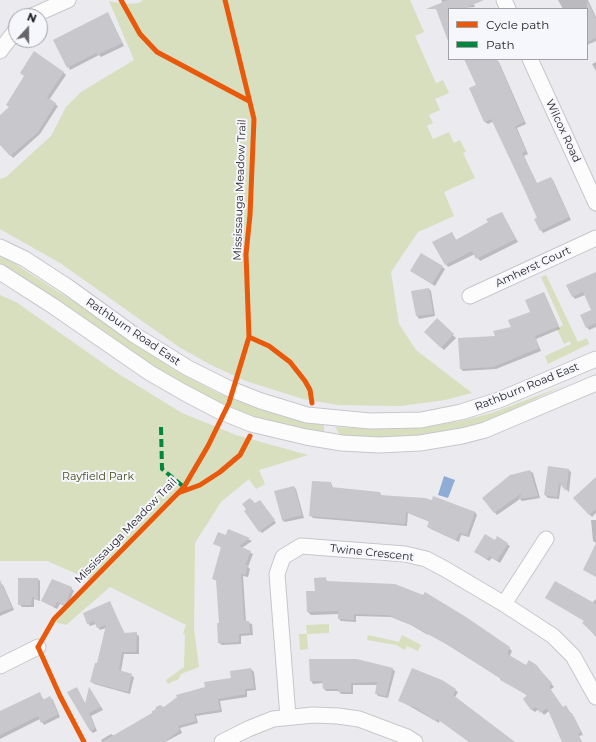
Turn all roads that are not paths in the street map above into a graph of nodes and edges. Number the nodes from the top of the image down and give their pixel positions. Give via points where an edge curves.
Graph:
1 (68, 0) edge
2 (48, 9) edge
3 (8, 40) edge
4 (0, 51) edge
5 (530, 60) edge
6 (596, 203) edge
7 (596, 238) edge
8 (0, 246) edge
9 (0, 272) edge
10 (470, 296) dead end
11 (596, 359) edge
12 (596, 383) edge
13 (546, 539) dead end
14 (504, 604) junction
15 (38, 647) dead end
16 (0, 666) edge
17 (596, 697) edge
18 (288, 717) junction
19 (222, 742) edge
20 (415, 742) edge

1 - 2 street
3 - 4 street
5 - 6 street, Wilcox Road
7 - 10 street, Amherst Court
8 - 11 street, Rathburn Road East via 62,283 133,334 188,368 261,401 307,415 370,420 421,420 461,412 499,400
9 - 12 street, Rathburn Road East via 54,306 150,374 219,411 276,431 342,443 420,443 485,430
13 - 14 street
14 - 17 street, Twine Crescent via 553,636 573,656
14 - 18 street, Twine Crescent via 426,559 405,554 301,546 283,557 277,574
15 - 16 street
18 - 19 street via 273,719
18 - 20 street via 313,715 358,719

